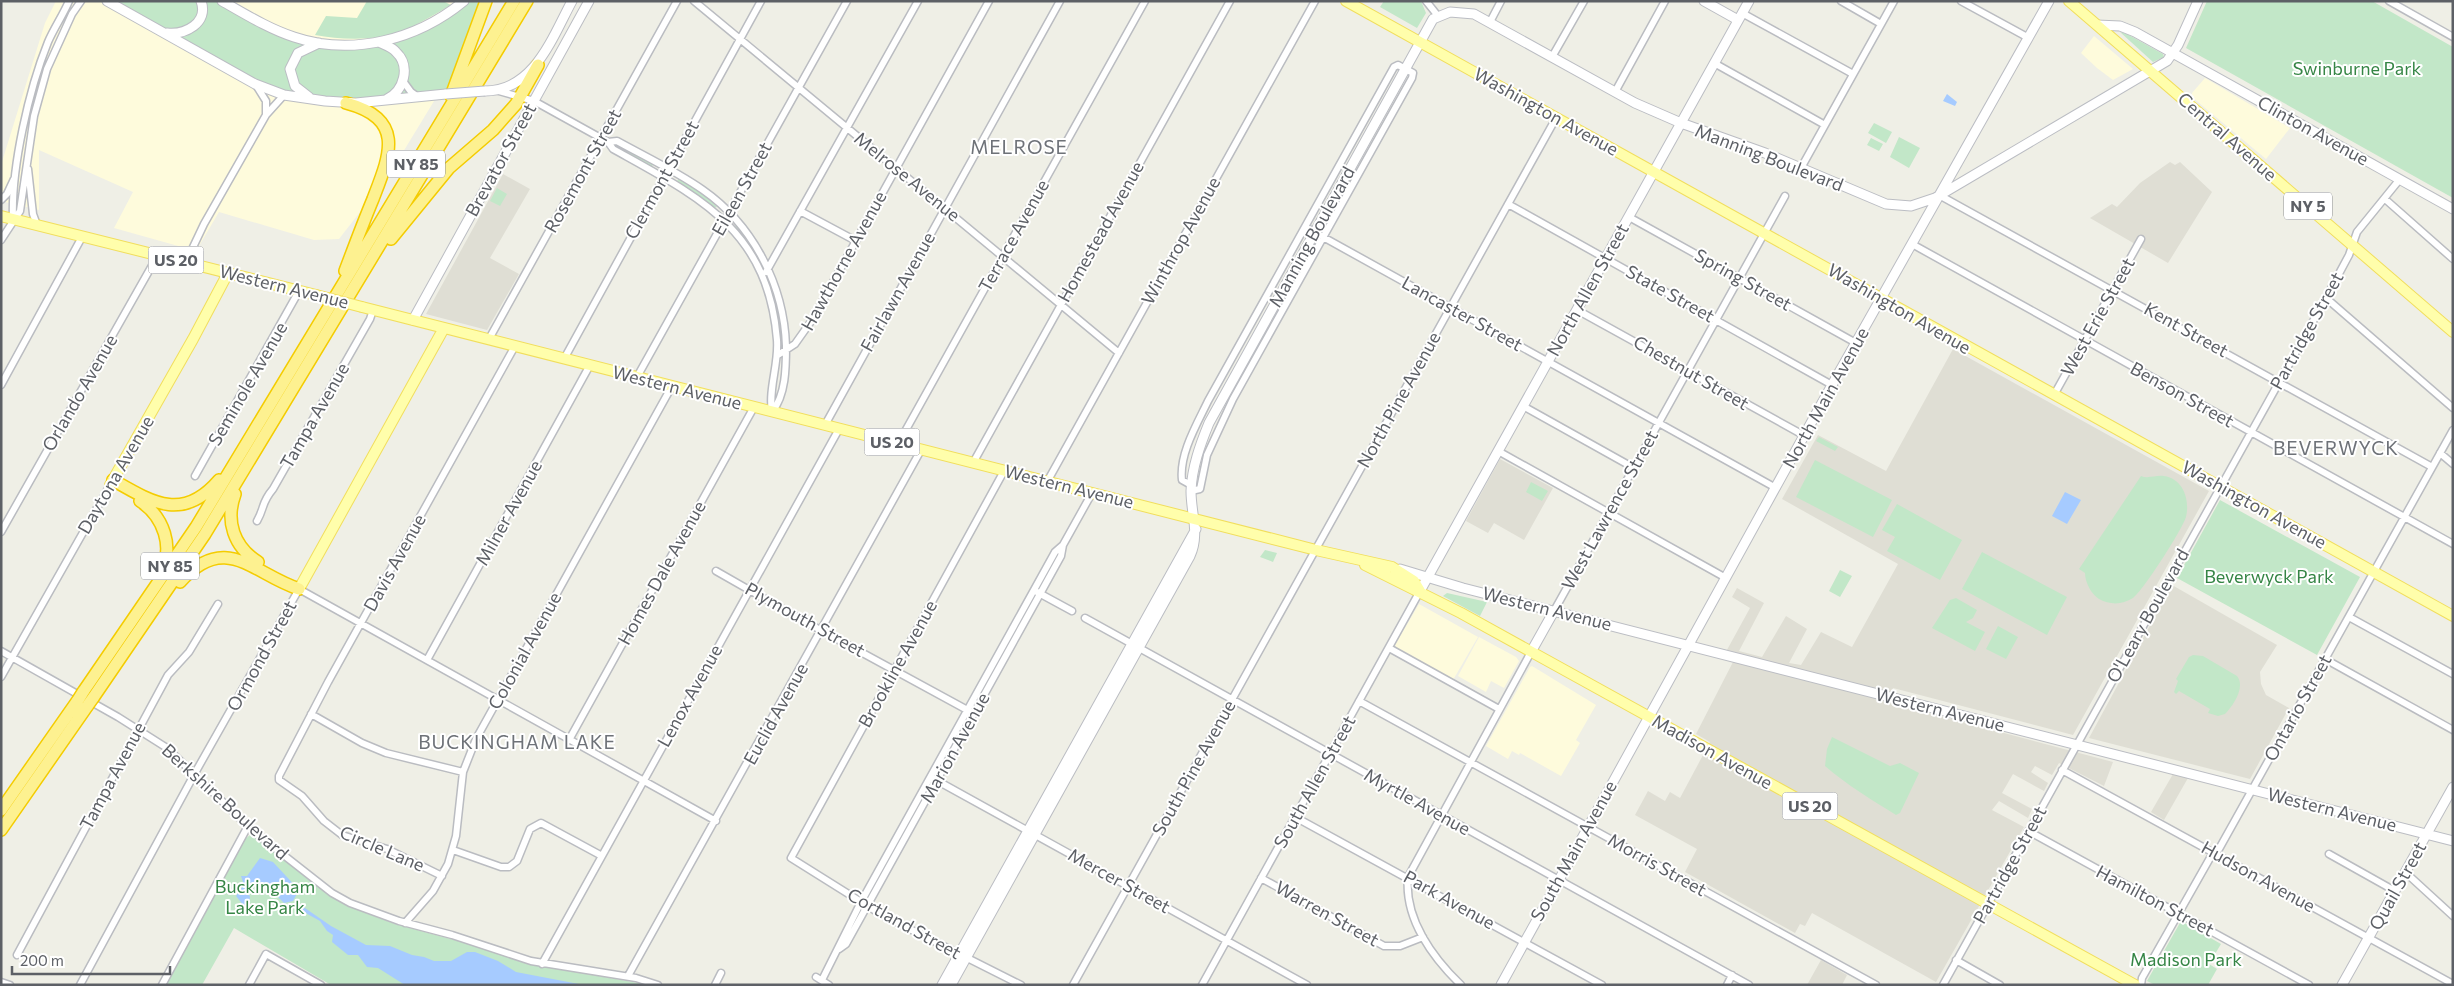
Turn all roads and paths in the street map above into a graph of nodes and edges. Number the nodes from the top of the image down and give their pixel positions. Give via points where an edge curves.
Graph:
1 (69, 1) edge
2 (81, 1) edge
3 (107, 1) edge
4 (201, 1) edge
5 (222, 1) edge
6 (464, 1) edge
7 (486, 1) edge
8 (514, 1) edge
9 (527, 1) edge
10 (572, 1) edge
11 (589, 1) edge
12 (677, 1) edge
13 (694, 1) edge
14 (762, 1) edge
15 (846, 1) edge
16 (918, 1) edge
17 (989, 1) edge
18 (1060, 1) edge
19 (1145, 1) edge
20 (1230, 1) edge
21 (1315, 1) edge
22 (1346, 1) edge
23 (1426, 1) edge
24 (1501, 1) edge
25 (1584, 1) edge
26 (1665, 1) edge
27 (1704, 1) edge
28 (1749, 1) edge
29 (1841, 1) edge
30 (1894, 1) edge
31 (1961, 1) edge
32 (2048, 1) edge
33 (2069, 1) edge
34 (2198, 1) edge
35 (2389, 1) edge
36 (1438, 16) junction
37 (1740, 16) junction
38 (1490, 22) junction
39 (1881, 24) junction
40 (2097, 25) junction
41 (162, 32) junction
42 (2027, 37) junction
43 (2453, 37) edge
44 (740, 40) junction
45 (379, 42) junction
46 (1419, 42) junction
47 (319, 43) junction
48 (2173, 54) junction
49 (1552, 57) junction
50 (1714, 64) junction
51 (538, 65) junction
52 (1405, 68) junction
53 (2151, 70) junction
54 (1853, 74) junction
55 (403, 80) junction
56 (255, 84) junction
57 (511, 85) junction
58 (798, 88) junction
59 (489, 91) junction
60 (1614, 92) junction
61 (523, 94) junction
62 (284, 95) junction
63 (419, 98) junction
64 (316, 100) junction
65 (534, 101) junction
66 (377, 102) junction
67 (346, 103) junction
68 (266, 115) junction
69 (1556, 118) junction
70 (1681, 123) junction
71 (1825, 125) junction
72 (847, 128) junction
73 (605, 140) junction
74 (1349, 147) junction
75 (1359, 152) junction
76 (1368, 157) junction
77 (27, 160) junction
78 (896, 168) junction
79 (1800, 168) junction
80 (668, 169) junction
81 (1653, 172) junction
82 (16, 174) junction
83 (664, 177) junction
84 (2400, 179) junction
85 (405, 182) junction
86 (1939, 195) junction
87 (1785, 196) dead end
88 (2385, 199) junction
89 (1, 200) edge
90 (1508, 204) junction
91 (945, 208) junction
92 (2453, 209) edge
93 (800, 211) junction
94 (729, 213) junction
95 (1, 216) edge
96 (1629, 217) junction
97 (13, 218) junction
98 (724, 221) junction
99 (37, 224) junction
100 (1305, 227) junction
101 (1314, 232) junction
102 (1764, 233) junction
103 (82, 236) junction
104 (1323, 237) junction
105 (2141, 239) dead end
106 (1, 240) edge
107 (856, 240) junction
108 (1912, 244) junction
109 (2352, 245) junction
110 (158, 255) junction
111 (1003, 256) junction
112 (1606, 258) junction
113 (2453, 259) edge
114 (186, 262) junction
115 (768, 270) junction
116 (228, 273) junction
117 (762, 277) junction
118 (1739, 278) junction
119 (2113, 290) junction
120 (299, 291) junction
121 (351, 293) junction
122 (1882, 298) junction
123 (2326, 298) junction
124 (1061, 304) junction
125 (1450, 307) junction
126 (373, 310) junction
127 (1577, 310) junction
128 (1255, 316) junction
129 (1716, 319) junction
130 (413, 320) junction
131 (1264, 321) junction
132 (1273, 326) junction
133 (317, 327) junction
134 (444, 328) junction
135 (2453, 332) edge
136 (489, 339) junction
137 (2085, 340) junction
138 (1856, 343) junction
139 (515, 346) junction
140 (786, 352) junction
141 (1119, 353) junction
142 (778, 355) junction
143 (564, 359) junction
144 (1548, 362) junction
145 (590, 365) junction
146 (1687, 372) junction
147 (637, 377) junction
148 (2279, 382) junction
149 (1, 385) edge
150 (1832, 385) junction
151 (672, 386) junction
152 (1214, 389) junction
153 (1224, 394) junction
154 (2054, 395) junction
155 (1233, 399) junction
156 (1523, 406) junction
157 (754, 407) junction
158 (2453, 408) edge
159 (772, 412) junction
160 (1659, 423) junction
161 (825, 425) junction
162 (839, 429) junction
163 (2453, 430) edge
164 (2250, 433) junction
165 (1805, 436) junction
166 (256, 440) junction
167 (898, 444) junction
168 (921, 450) junction
169 (1498, 451) junction
170 (2440, 452) junction
171 (973, 463) junction
172 (2453, 464) edge
173 (2432, 467) junction
174 (1634, 468) junction
175 (1004, 471) junction
176 (195, 476) dead end
177 (111, 482) junction
178 (1047, 482) junction
179 (2220, 487) junction
180 (1191, 488) junction
181 (1776, 488) junction
182 (1092, 493) junction
183 (1609, 512) junction
184 (2403, 516) junction
185 (257, 521) dead end
186 (1195, 524) junction
187 (1, 532) edge
188 (2453, 544) edge
189 (1316, 550) junction
190 (1352, 560) junction
191 (1392, 567) junction
192 (716, 571) dead end
193 (1381, 572) junction
194 (2374, 572) junction
195 (1427, 578) junction
196 (1726, 578) junction
197 (1411, 579) junction
198 (299, 589) junction
199 (750, 590) junction
200 (1420, 591) junction
201 (1037, 592) junction
202 (218, 604) dead end
203 (1072, 611) dead end
204 (1554, 611) junction
205 (2453, 616) edge
206 (2349, 617) junction
207 (1085, 618) dead end
208 (362, 624) junction
209 (136, 627) junction
210 (822, 630) junction
211 (1688, 645) junction
212 (1135, 646) junction
213 (1389, 648) junction
214 (1, 651) edge
215 (1531, 652) junction
216 (12, 657) junction
217 (2325, 658) junction
218 (427, 660) junction
219 (895, 670) junction
220 (2453, 674) edge
221 (1, 677) edge
222 (86, 699) junction
223 (1232, 699) junction
224 (498, 701) junction
225 (1360, 701) junction
226 (1499, 709) junction
227 (971, 712) junction
228 (311, 714) junction
229 (1648, 717) junction
230 (138, 728) junction
231 (2453, 730) edge
232 (570, 740) junction
233 (2077, 745) junction
234 (1330, 754) junction
235 (1470, 761) junction
236 (2062, 770) junction
237 (463, 772) junction
238 (195, 773) junction
239 (933, 779) junction
240 (280, 780) joint
241 (644, 781) junction
242 (2453, 786) edge
243 (2252, 790) junction
244 (1, 810) edge
245 (1441, 815) junction
246 (1295, 817) junction
247 (716, 820) junction
248 (248, 826) junction
249 (1588, 827) junction
250 (1, 830) edge
251 (2028, 832) junction
252 (1032, 833) junction
253 (2426, 834) junction
254 (2453, 841) edge
255 (452, 850) junction
256 (2215, 853) junction
257 (2329, 854) dead end
258 (602, 856) junction
259 (791, 858) joint
260 (2405, 872) junction
261 (442, 876) junction
262 (1408, 877) junction
263 (1262, 878) junction
264 (1558, 879) junction
265 (1128, 887) junction
266 (2395, 891) junction
267 (864, 904) junction
268 (1988, 904) junction
269 (2177, 912) junction
270 (2453, 916) edge
271 (405, 923) junction
272 (1422, 937) junction
273 (2369, 938) junction
274 (1227, 940) junction
275 (1524, 942) junction
276 (16, 955) dead end
277 (962, 957) junction
278 (1956, 960) junction
279 (542, 964) junction
280 (721, 974) dead end
281 (1732, 975) junction
282 (628, 976) junction
283 (2, 981) edge
284 (2453, 984) edge
285 (10, 985) edge
286 (80, 985) edge
287 (162, 985) edge
288 (249, 985) edge
289 (321, 985) edge
290 (658, 985) edge
291 (715, 985) edge
292 (829, 985) edge
293 (942, 985) edge
294 (952, 985) edge
295 (1020, 985) edge
296 (1073, 985) edge
297 (1202, 985) edge
298 (1307, 985) edge
299 (1461, 985) edge
300 (1501, 985) edge
301 (1602, 985) edge
302 (1727, 985) edge
303 (1749, 985) edge
304 (1876, 985) edge
305 (1943, 985) edge
306 (2000, 985) edge
307 (2134, 985) edge
308 (2141, 985) edge
309 (2309, 985) edge
310 (2342, 985) edge

1 - 82 street via 34,81
2 - 77 street via 47,69 34,116
3 - 41 street
4 - 41 street via 199,21 193,28 177,34
5 - 47 street via 280,31
6 - 45 street via 426,27
7 - 85 highway via 450,97
8 - 85 highway, NY 85
9 - 121 highway, NY 85
10 - 51 street
11 - 65 street, Brevator Street
12 - 73 street, Rosemont Street
13 - 44 street, Melrose Avenue
14 - 44 street, Clermont Street
15 - 58 street, Eileen Street
16 - 72 street
17 - 78 street, Hawthorne Avenue
18 - 91 street, Fairlawn Avenue
19 - 111 street, Terrace Avenue
20 - 124 street, Homestead Avenue
21 - 141 street, Winthrop Avenue
22 - 46 main road, Washington Avenue
23 - 36 street
24 - 38 street
25 - 49 street
26 - 60 street
27 - 37 street
28 - 37 street, North Allen Street
29 - 39 street
30 - 39 street
31 - 42 street
32 - 42 street, North Main Avenue
33 - 40 main road, Central Avenue / NY 5
34 - 48 street
35 - 43 street
36 - 38 street, Manning Boulevard via 1464,12
36 - 46 street, Manning Boulevard via 1431,21
37 - 50 street, North Allen Street
37 - 54 street
38 - 49 street, Manning Boulevard
39 - 54 street
40 - 48 street, Clinton Avenue via 2127,28
40 - 53 main road, Central Avenue / NY 5
41 - 56 street
42 - 86 street, North Main Avenue
44 - 58 street, Melrose Avenue
44 - 80 street, Clermont Street
45 - 47 street via 353,45
45 - 55 street via 401,57
46 - 52 street, Manning Boulevard
46 - 69 main road, Washington Avenue
47 - 64 street via 298,53 290,69 300,92
48 - 53 street, Manning Boulevard
48 - 84 street, Clinton Avenue
49 - 60 street, Manning Boulevard
50 - 70 street, North Allen Street
50 - 71 street
51 - 57 street
51 - 61 highway
52 - 74 street, Manning Boulevard via 1394,67
52 - 75 street, Manning Boulevard
52 - 76 street, Manning Boulevard via 1413,73 1412,78
53 - 86 street, Manning Boulevard
53 - 109 main road, Central Avenue / NY 5
54 - 71 street
55 - 63 street
55 - 66 street via 394,95
56 - 62 street
56 - 68 street via 266,101
57 - 59 street
57 - 61 street
58 - 72 street, Melrose Avenue
58 - 94 street, Eileen Street
59 - 61 street
59 - 63 street, bridge
60 - 70 street, Manning Boulevard
61 - 65 street
61 - 121 highway via 493,130 449,168
62 - 64 street
62 - 68 street
63 - 66 street
64 - 67 street
65 - 73 street
65 - 130 street, Brevator Street
66 - 67 street
67 - 133 highway via 368,111 380,120 389,137 390,150 343,274
68 - 114 street
69 - 81 main road, Washington Avenue
69 - 90 street, North Pine Avenue
70 - 79 street, Manning Boulevard
70 - 81 street, North Allen Street
71 - 79 street
72 - 78 street, Melrose Avenue
72 - 93 street
73 - 80 street via 617,141
73 - 83 street via 613,149
73 - 136 street, Rosemont Street
74 - 75 street, Manning Boulevard
74 - 100 street, Manning Boulevard
75 - 76 street, Manning Boulevard
75 - 101 street, Manning Boulevard
76 - 104 street, Manning Boulevard
77 - 97 street via 20,211
77 - 99 street
78 - 91 street, Melrose Avenue
78 - 107 street, Hawthorne Avenue
79 - 86 street, Manning Boulevard via 1891,205 1919,204
80 - 83 street, Clermont Street
80 - 94 street via 703,190
81 - 96 street, North Allen Street
81 - 102 main road, Washington Avenue
82 - 89 street
82 - 97 street
83 - 98 street via 696,196
83 - 143 street, Clermont Street
84 - 88 street, Partridge Street
84 - 92 street, Clinton Avenue
85 - 133 highway, NY 85
86 - 108 street, North Main Avenue
86 - 119 street, Kent Street
87 - 102 street, West Lawrence Street
88 - 109 street, Partridge Street via 2357,232
88 - 113 street
90 - 112 street, State Street
90 - 125 street, North Pine Avenue
91 - 111 street, Melrose Avenue
91 - 161 street, Fairlawn Avenue
93 - 107 street
93 - 115 street
94 - 98 street, Eileen Street
94 - 115 street via 753,242
95 - 97 main road, Western Avenue / US 20
96 - 112 street, North Allen Street
96 - 118 street, Spring Street
97 - 99 main road, Western Avenue / US 20
97 - 106 street
98 - 117 street via 745,246
98 - 147 street, Eileen Street
99 - 103 main road, Western Avenue / US 20
100 - 101 street, Lancaster Street
100 - 128 street, Manning Boulevard
101 - 104 street, Lancaster Street
101 - 131 street, Manning Boulevard
102 - 118 street, West Lawrence Street
102 - 122 main road, Washington Avenue
103 - 110 main road, Western Avenue / US 20
103 - 149 street
104 - 125 street, Lancaster Street
104 - 132 street, Manning Boulevard
105 - 119 street, West Erie Street
107 - 140 street, Hawthorne Avenue via 802,336
108 - 122 street, North Main Avenue
108 - 137 street, Benson Street
109 - 123 street, Partridge Street
109 - 135 main road, Central Avenue / NY 5
110 - 114 main road, Western Avenue / US 20
110 - 187 street, Orlando Avenue
111 - 124 street, Melrose Avenue
111 - 167 street, Terrace Avenue
112 - 127 street, North Allen Street
112 - 129 street, State Street
114 - 116 main road, Western Avenue / US 20
115 - 117 street
115 - 140 street via 781,310
116 - 120 main road, Western Avenue / US 20
116 - 177 main road, Daytona Avenue
117 - 142 street via 772,310
118 - 129 street, West Lawrence Street
118 - 138 street, Spring Street
119 - 137 street, West Erie Street
119 - 148 street, Kent Street
120 - 126 main road, Western Avenue / US 20, bridge
120 - 176 street, Seminole Avenue
121 - 166 highway, NY 85
122 - 138 street, North Main Avenue
122 - 154 main road, Washington Avenue
123 - 148 street, Partridge Street
123 - 158 street
124 - 141 street, Melrose Avenue
124 - 171 street, Homestead Avenue
125 - 144 street, Lancaster Street
125 - 189 street, North Pine Avenue
126 - 130 main road, Western Avenue / US 20
126 - 185 street, Tampa Avenue via 273,489 263,501
127 - 144 street, North Allen Street
127 - 146 street, Chestnut Street
128 - 131 street, Manning Boulevard
128 - 152 street, Manning Boulevard
129 - 146 street, West Lawrence Street
129 - 150 street, State Street
130 - 134 main road, Western Avenue / US 20
131 - 132 street, Manning Boulevard
131 - 153 street, Manning Boulevard
132 - 155 street, Manning Boulevard
133 - 166 highway, NY 85
134 - 136 main road, Western Avenue / US 20
134 - 198 main road, Ormond Street
136 - 139 main road, Western Avenue / US 20
137 - 154 street, West Erie Street
137 - 164 street, Benson Street
138 - 150 street, North Main Avenue
139 - 143 main road, Western Avenue / US 20
139 - 208 street, Davis Avenue
140 - 142 street, Hawthorne Avenue
140 - 159 street via 781,395
141 - 178 street, Winthrop Avenue
142 - 159 street
143 - 145 main road, Western Avenue / US 20
144 - 156 street, North Allen Street
144 - 160 street, Lancaster Street
145 - 147 main road, Western Avenue / US 20
145 - 218 street, Milner Avenue
146 - 160 street, West Lawrence Street
146 - 165 street, Chestnut Street
147 - 151 main road, Western Avenue / US 20
148 - 164 street, Partridge Street
148 - 173 street, Kent Street
150 - 165 street, North Main Avenue
151 - 157 main road, Western Avenue / US 20
151 - 224 street, Colonial Avenue
152 - 153 street
152 - 180 street, Manning Boulevard via 1196,425 1184,460 1182,480
153 - 155 street
153 - 180 street, Manning Boulevard via 1199,449
154 - 179 main road, Washington Avenue
155 - 180 street, Manning Boulevard via 1208,455 1201,488
156 - 169 street, North Allen Street
156 - 174 street
157 - 159 main road, Western Avenue / US 20
157 - 232 street, Homes Dale Avenue
159 - 161 main road, Western Avenue / US 20
160 - 174 street, West Lawrence Street
160 - 181 street, Lancaster Street
161 - 162 main road, Western Avenue / US 20
162 - 167 main road, Western Avenue / US 20
162 - 199 street, Lenox Avenue
163 - 170 street, Ontario Street
164 - 179 street, Partridge Street
164 - 184 street, Benson Street
165 - 181 street, North Main Avenue
166 - 177 highway via 214,486 187,503 157,504
166 - 198 highway via 232,501 232,527 240,546 250,557
166 - 209 highway, NY 85 via 191,536
167 - 168 main road, Western Avenue / US 20
168 - 171 main road, Western Avenue / US 20
168 - 210 street, Euclid Avenue
169 - 183 street
169 - 195 street, North Allen Street
170 - 172 street
170 - 173 street, Ontario Street
171 - 175 main road, Western Avenue / US 20
173 - 184 street, Ontario Street
174 - 183 street, West Lawrence Street
175 - 178 main road, Western Avenue / US 20
175 - 219 street, Brookline Avenue
177 - 209 highway via 152,510 160,522 166,542 163,568
177 - 216 street, Daytona Avenue
178 - 182 main road, Western Avenue / US 20
179 - 194 main road, Washington Avenue
179 - 233 street, O'Leary Boulevard
180 - 186 street, Manning Boulevard
181 - 196 street, North Main Avenue
182 - 186 main road, Western Avenue / US 20
182 - 201 street, Marion Avenue via 1063,545 1061,556
183 - 196 street
183 - 204 street, West Lawrence Street
184 - 188 street, Benson Street
184 - 194 street, Ontario Street
186 - 189 main road, Western Avenue / US 20
186 - 212 street, Manning Boulevard via 1192,551
189 - 190 main road, Western Avenue / US 20
189 - 223 street, South Pine Avenue
190 - 191 main road, Western Avenue / US 20
190 - 193 main road, Western Avenue / US 20
191 - 195 street, Western Avenue
191 - 197 main road, Madison Avenue / US 20
192 - 199 street, Plymouth Street
193 - 197 street, Western Avenue
193 - 200 main road, Madison Avenue / US 20 via 1414,591
194 - 205 main road, Washington Avenue
194 - 206 street, Ontario Street
195 - 197 street, Western Avenue
195 - 200 street, South Allen Street
195 - 204 street, Western Avenue
196 - 211 street, North Main Avenue
197 - 200 main road, Madison Avenue / US 20
198 - 208 street
198 - 209 highway via 240,560 210,560 185,576
198 - 238 street, Ormond Street
199 - 210 street, Plymouth Street
199 - 241 street, Lenox Avenue
200 - 213 street, South Allen Street
200 - 215 main road, Madison Avenue / US 20
201 - 203 street
201 - 227 street, Marion Avenue
202 - 230 street, Tampa Avenue via 189,652 168,675
204 - 211 street, Western Avenue
204 - 215 street, West Lawrence Street
206 - 217 street, Ontario Street
206 - 220 street
207 - 212 street, Myrtle Avenue
208 - 218 street
208 - 228 street, Davis Avenue
209 - 222 highway, NY 85
210 - 219 street, Plymouth Street
210 - 247 street, Euclid Avenue
211 - 229 street, North Main Avenue
211 - 233 street, Western Avenue
212 - 223 street, Myrtle Avenue
212 - 252 street, Manning Boulevard
213 - 225 street, South Allen Street
213 - 226 street
214 - 216 street, Berkshire Boulevard
215 - 226 street, West Lawrence Street
215 - 229 main road, Madison Avenue / US 20
216 - 221 street, Daytona Avenue
216 - 230 street, Berkshire Boulevard
217 - 231 street
217 - 243 street, Ontario Street
218 - 224 street
219 - 227 street, Plymouth Street
219 - 259 street, Brookline Avenue
222 - 244 highway, NY 85
222 - 250 highway, NY 85
223 - 234 street, Myrtle Avenue
223 - 265 street, South Pine Avenue
224 - 232 street
224 - 237 street, Colonial Avenue via 476,739
225 - 234 street, South Allen Street
225 - 235 street, Morris Street
226 - 235 street, West Lawrence Street
227 - 239 street, Marion Avenue
228 - 237 street via 386,753
228 - 240 street, Davis Avenue via 279,775
229 - 249 street, South Main Avenue
229 - 268 main road, Madison Avenue / US 20
230 - 238 street, Berkshire Boulevard via 175,754
230 - 276 street, Tampa Avenue
232 - 241 street
233 - 236 street, Partridge Street
233 - 243 street, Western Avenue
234 - 245 street, Myrtle Avenue
234 - 246 street, South Allen Street
235 - 245 street, West Lawrence Street
235 - 249 street, Morris Street
236 - 251 street, Partridge Street
236 - 256 street, Hudson Avenue
237 - 255 street, Colonial Avenue
238 - 248 street, Berkshire Boulevard
238 - 286 street, Ormond Street
239 - 252 street, Mercer Street
239 - 267 street, Marion Avenue
240 - 261 street, Circle Lane via 302,796 324,821 342,835 387,849
241 - 247 street
241 - 258 street, Lenox Avenue
242 - 253 street, Quail Street
243 - 253 street, Western Avenue
243 - 256 street, Ontario Street
245 - 262 street, West Lawrence Street
245 - 264 street, Myrtle Avenue
246 - 262 street, Park Avenue
246 - 263 street, South Allen Street
247 - 282 street, Euclid Avenue
248 - 271 street, Berkshire Boulevard via 336,896
248 - 287 street
249 - 264 street, South Main Avenue
249 - 304 street, Morris Street
251 - 268 street, Partridge Street
251 - 269 street, Hamilton Street
252 - 265 street, Mercer Street
252 - 277 street, Manning Boulevard
253 - 254 street, Western Avenue
253 - 260 street, Quail Street
255 - 258 street via 509,867 517,861 530,829 541,823
255 - 261 street, Colonial Avenue
256 - 269 street, Ontario Street
256 - 273 street, Hudson Avenue
257 - 266 street
258 - 279 street, Lenox Avenue
259 - 267 street, Cortland Street
260 - 266 street, Quail Street
260 - 270 street
261 - 271 street, Colonial Avenue
262 - 272 street via 1411,905
262 - 275 street, Park Avenue
263 - 272 street, Warren Street via 1384,946 1400,946
263 - 274 street, South Allen Street
264 - 275 street, South Main Avenue
264 - 281 street, Myrtle Avenue
265 - 274 street, Mercer Street
265 - 296 street, South Pine Avenue
266 - 273 street, Quail Street
267 - 277 street, Cortland Street
267 - 292 street, Marion Avenue via 846,944 819,978
268 - 278 street, Partridge Street
268 - 307 main road, Madison Avenue / US 20
269 - 308 street, Ontario Street
269 - 309 street, Hamilton Street
271 - 279 street, Berkshire Boulevard
272 - 299 street via 1442,967
273 - 284 street, Hudson Avenue
273 - 310 street, Quail Street
274 - 297 street, South Allen Street
274 - 298 street, Mercer Street
275 - 300 street, South Main Avenue
275 - 301 street, Park Avenue
277 - 293 street
277 - 294 street
277 - 295 street, Cortland Street
278 - 305 street, Partridge Street
278 - 306 street
279 - 282 street, Berkshire Boulevard
280 - 291 street
281 - 302 street
281 - 303 street, Myrtle Avenue
282 - 290 street, Berkshire Boulevard
283 - 285 street
288 - 289 street via 266,954

